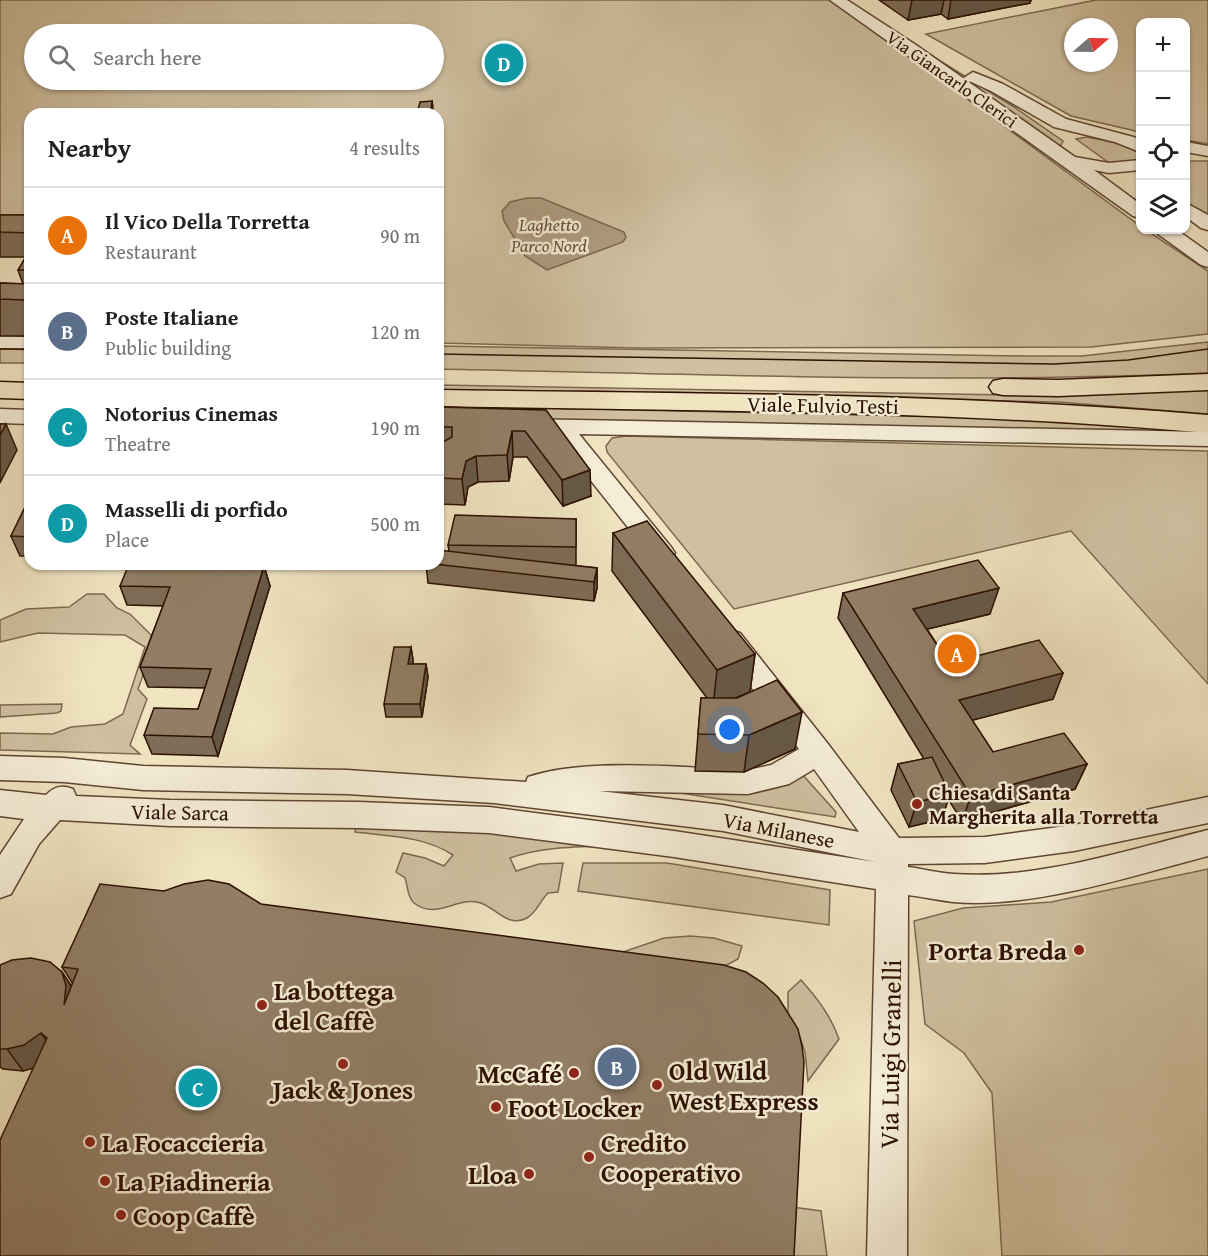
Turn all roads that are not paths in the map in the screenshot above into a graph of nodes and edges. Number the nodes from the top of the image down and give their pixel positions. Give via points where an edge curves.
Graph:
1 (837, 0) edge
2 (849, 0) edge
3 (973, 77) junction
4 (1098, 133) junction
5 (1118, 136) junction
6 (1136, 138) edge
7 (1068, 140) junction
8 (1136, 145) edge
9 (1190, 148) edge
10 (1208, 151) edge
11 (1190, 157) edge
12 (1208, 157) edge
13 (1067, 159) junction
14 (1136, 165) edge
15 (1109, 168) junction
16 (1133, 185) dead end
17 (1136, 209) edge
18 (1190, 212) edge
19 (1208, 224) edge
20 (1190, 225) edge
21 (1171, 234) edge
22 (1208, 238) edge
23 (1208, 261) edge
24 (0, 342) edge
25 (24, 343) edge
26 (0, 370) edge
27 (24, 370) edge
28 (444, 377) edge
29 (1208, 382) edge
30 (0, 390) edge
31 (24, 391) edge
32 (444, 398) edge
33 (0, 416) edge
34 (24, 417) edge
35 (1208, 424) edge
36 (498, 425) edge
37 (561, 427) junction
38 (1208, 438) edge
39 (674, 569) edge
40 (718, 624) edge
41 (818, 753) junction
42 (0, 768) edge
43 (143, 778) junction
44 (347, 782) joint
45 (494, 791) junction
46 (0, 803) edge
47 (52, 807) junction
48 (1208, 810) edge
49 (359, 815) joint
50 (1208, 843) edge
51 (892, 866) junction
52 (0, 884) edge
53 (887, 1256) edge

1 - 13 street, Via Giancarlo Clerici
2 - 3 street, Via Giancarlo Clerici
3 - 4 street, Via Giancarlo Clerici via 1002,88 1059,123
3 - 7 street, Via Giancarlo Clerici
4 - 5 street, Via Giancarlo Clerici
4 - 7 street, Via Giancarlo Clerici
5 - 6 street
5 - 8 street, Via Giancarlo Clerici
7 - 13 street via 1063,146
7 - 15 street, Via Giancarlo Clerici
9 - 10 street
11 - 12 street
13 - 15 street, Via Giancarlo Clerici
13 - 17 street, Via Giancarlo Clerici
14 - 15 street, Via Giancarlo Clerici
15 - 16 street, Via Giancarlo Clerici
18 - 19 street
20 - 22 street
21 - 23 street
24 - 25 street
26 - 27 main road
28 - 29 main road, Viale Fulvio Testi via 1059,388
30 - 31 main road
32 - 35 main road, Viale Fulvio Testi via 1085,412
33 - 34 street
36 - 37 street, Viale Fulvio Testi
37 - 38 street, Viale Fulvio Testi
37 - 39 street
40 - 41 street
41 - 45 street via 778,775 748,782 605,778
41 - 51 street
42 - 43 street, Viale Sarca
43 - 44 street, Viale Sarca
43 - 47 street via 81,787
44 - 45 street, Via Milanese
45 - 51 street, Via Milanese via 723,818
46 - 47 street, Viale Sarca
47 - 49 street, Viale Sarca
47 - 52 street via 28,835
48 - 51 street, Via Milanese via 1074,838
49 - 51 street, Via Milanese via 528,824 674,844
50 - 51 street, Via Milanese via 1082,875 1017,886 954,888
51 - 53 street, Via Luigi Granelli

